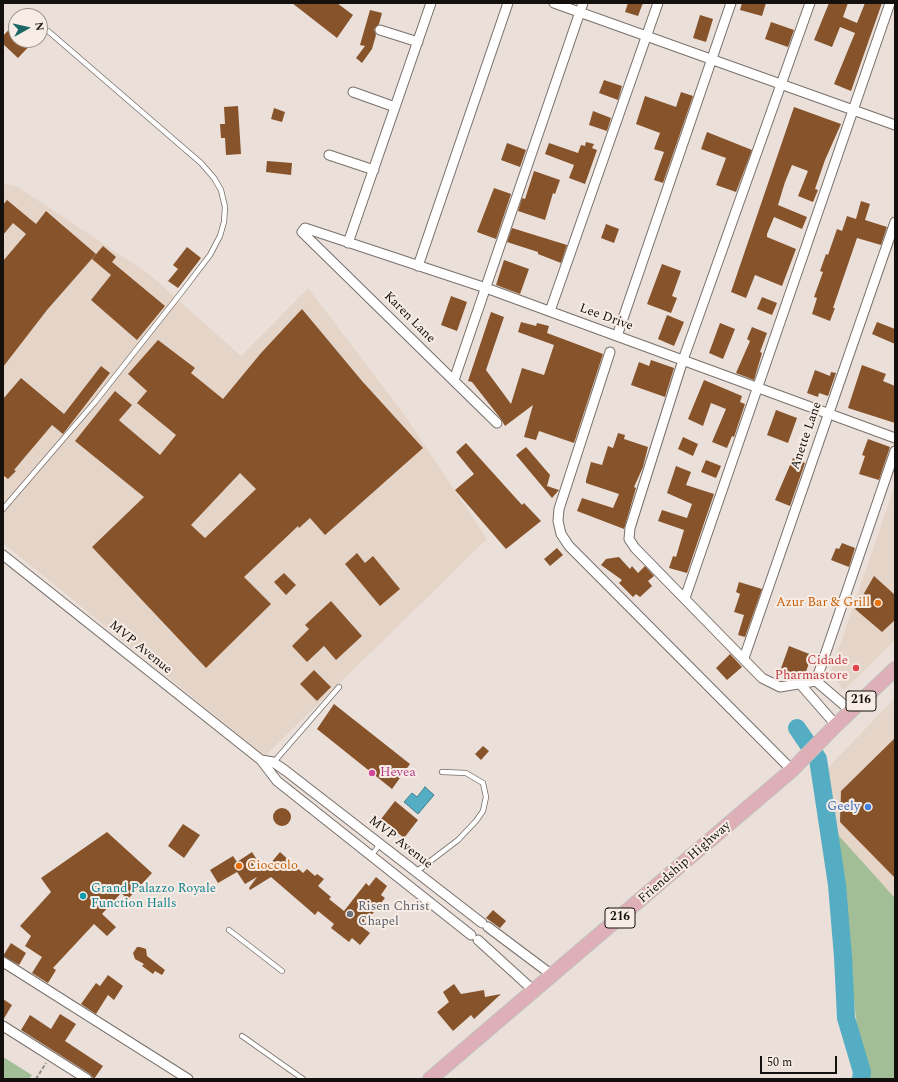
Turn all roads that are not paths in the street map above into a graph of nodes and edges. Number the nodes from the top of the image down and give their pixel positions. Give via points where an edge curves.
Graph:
1 (431, 3) edge
2 (508, 3) edge
3 (554, 3) edge
4 (583, 3) edge
5 (658, 3) edge
6 (731, 3) edge
7 (810, 3) edge
8 (890, 3) edge
9 (580, 12) junction
10 (380, 30) dead end
11 (48, 31) dead end
12 (646, 36) junction
13 (418, 42) junction
14 (711, 59) junction
15 (781, 84) junction
16 (353, 92) dead end
17 (395, 107) junction
18 (853, 110) junction
19 (895, 125) edge
20 (328, 155) dead end
21 (374, 170) junction
22 (895, 222) edge
23 (304, 230) joint
24 (348, 243) junction
25 (418, 266) junction
26 (486, 288) junction
27 (550, 311) junction
28 (617, 336) junction
29 (610, 352) dead end
30 (683, 360) junction
31 (454, 380) junction
32 (757, 388) junction
33 (829, 414) junction
34 (497, 423) dead end
35 (895, 438) edge
36 (895, 451) edge
37 (3, 509) edge
38 (3, 555) edge
39 (685, 598) junction
40 (744, 658) junction
41 (895, 668) edge
42 (816, 681) junction
43 (800, 685) junction
44 (339, 687) dead end
45 (836, 698) junction
46 (824, 711) junction
47 (851, 711) junction
48 (832, 729) junction
49 (270, 765) junction
50 (792, 770) junction
51 (286, 771) junction
52 (442, 772) dead end
53 (277, 781) junction
54 (380, 844) junction
55 (371, 856) junction
56 (416, 872) junction
57 (408, 884) junction
58 (466, 911) junction
59 (457, 923) junction
60 (228, 930) dead end
61 (3, 962) edge
62 (282, 972) dead end
63 (552, 975) junction
64 (533, 990) junction
65 (3, 1026) edge
66 (242, 1036) dead end
67 (87, 1079) edge
68 (188, 1079) edge
69 (303, 1079) edge
70 (430, 1079) edge

1 - 13 street
2 - 25 street
3 - 9 street
4 - 9 street
5 - 12 street
6 - 14 street
7 - 15 street
8 - 18 street
9 - 12 street
9 - 26 street
10 - 13 street
11 - 37 lane via 201,163 222,190 224,222 210,255 185,288 95,402
12 - 14 street
12 - 27 street
13 - 17 street
14 - 15 street
14 - 28 street
15 - 18 street
15 - 30 street
16 - 17 street
17 - 21 street
18 - 19 street
18 - 32 street
20 - 21 street
21 - 24 street
22 - 33 street, Anette Lane
23 - 24 street, Lee Drive
23 - 31 street, Karen Lane
24 - 25 street, Lee Drive
25 - 26 street, Lee Drive
26 - 27 street, Lee Drive
26 - 31 street
27 - 28 street, Lee Drive
28 - 30 street, Lee Drive
29 - 50 street via 559,509 561,534 569,546
30 - 32 street, Lee Drive
30 - 39 street via 630,528 629,539 634,548
31 - 34 street, Karen Lane
32 - 33 street, Lee Drive
32 - 39 street
33 - 35 street, Lee Drive
33 - 40 street, Anette Lane
36 - 42 street
38 - 49 street, MVP Avenue
39 - 40 street
40 - 43 street via 762,678 776,686
41 - 47 main road, Friendship Highway / 216
42 - 43 street
42 - 45 street
43 - 46 street
44 - 49 lane
45 - 46 street
45 - 47 street
46 - 48 street
47 - 48 main road, Friendship Highway / 216
48 - 50 main road, Friendship Highway / 216
49 - 51 street, MVP Avenue
49 - 53 street
50 - 63 main road, Friendship Highway / 216
51 - 53 lane
51 - 54 street, MVP Avenue
52 - 56 lane via 466,773 483,783 486,797 483,811 458,840
53 - 55 street
54 - 55 lane
54 - 56 street, MVP Avenue
55 - 57 street
56 - 57 street
56 - 58 street, MVP Avenue
57 - 59 street
58 - 59 street
58 - 63 street, MVP Avenue
59 - 64 street
60 - 62 lane
61 - 68 street
63 - 64 main road, Friendship Highway / 216
64 - 70 main road, Friendship Highway / 216
65 - 67 street
66 - 69 lane

